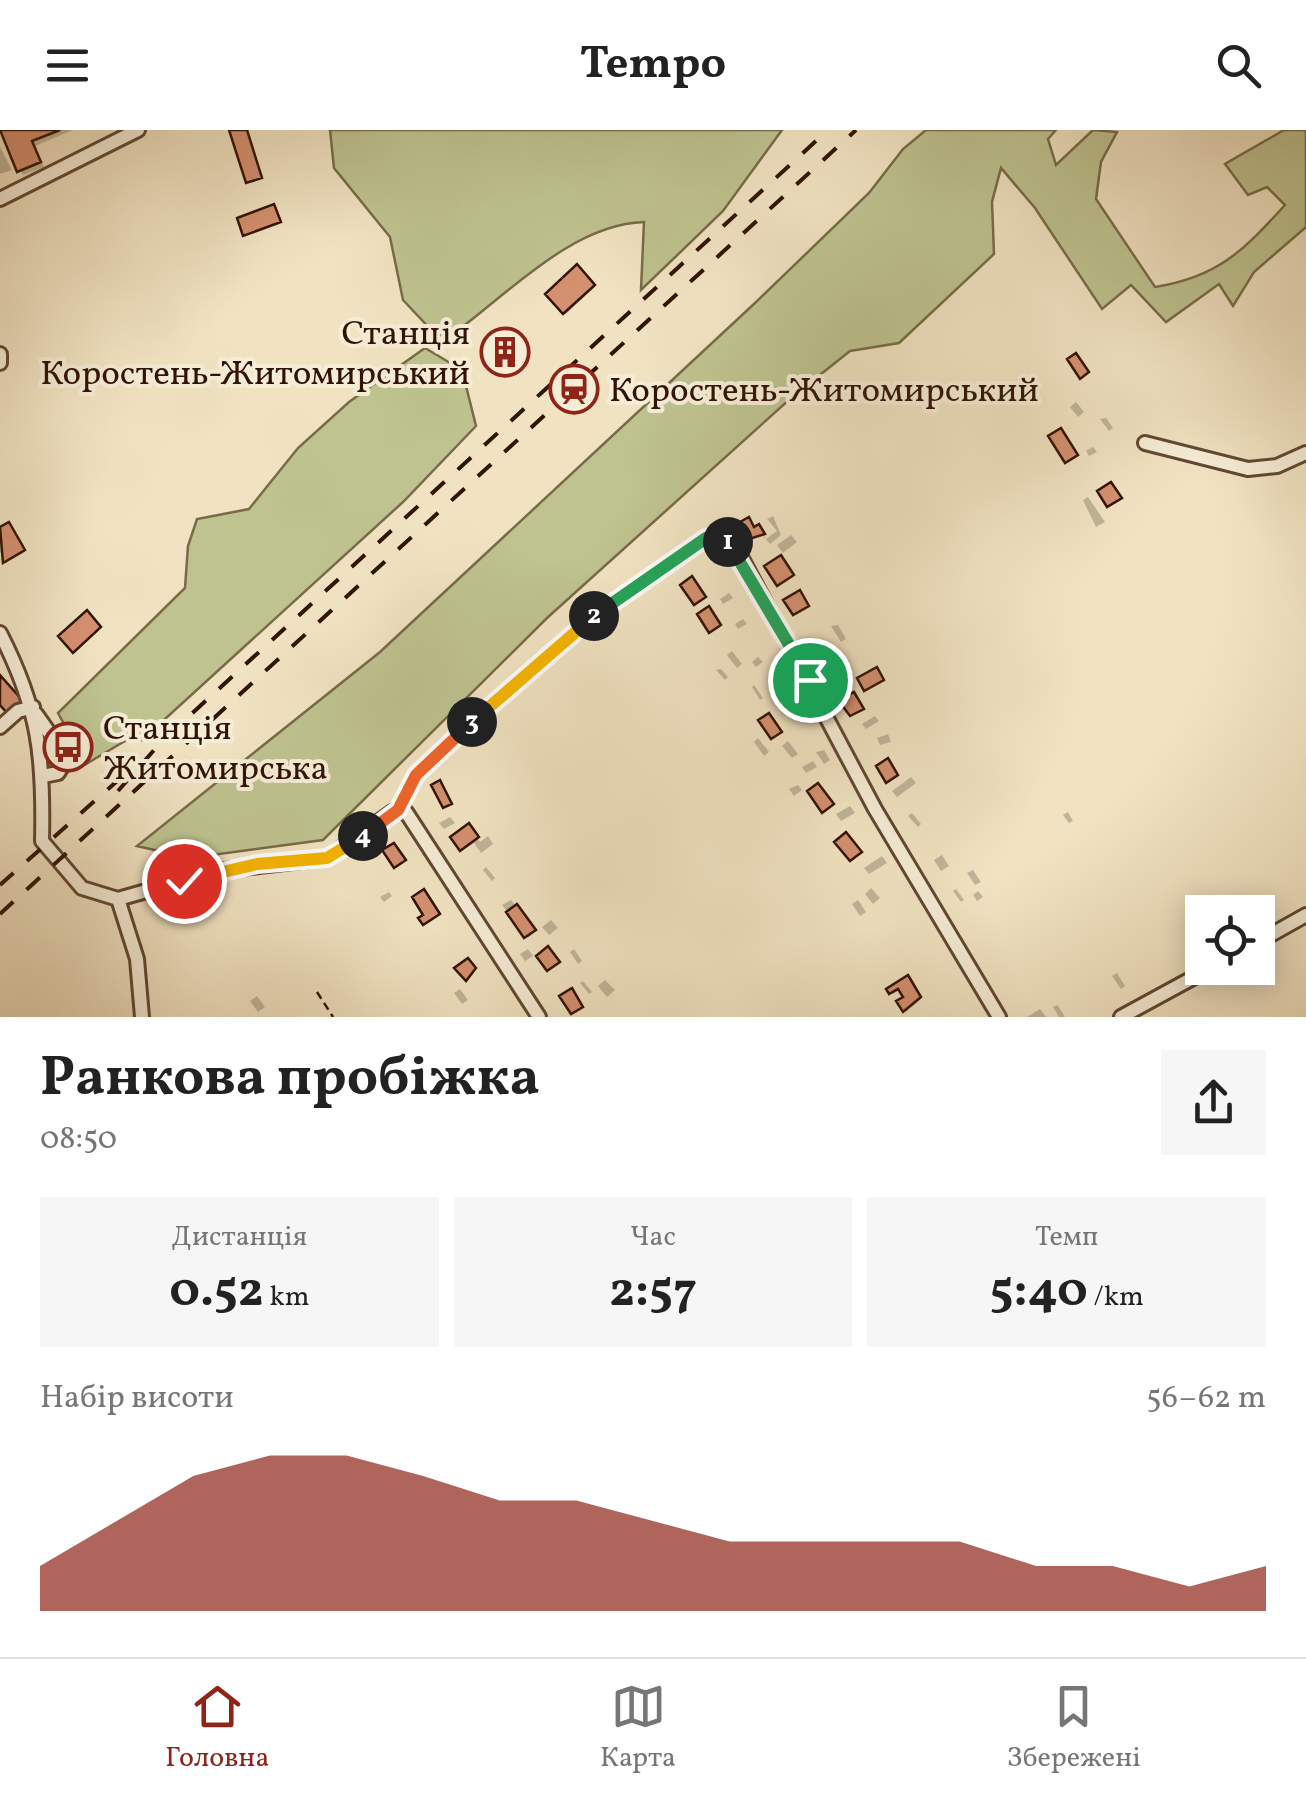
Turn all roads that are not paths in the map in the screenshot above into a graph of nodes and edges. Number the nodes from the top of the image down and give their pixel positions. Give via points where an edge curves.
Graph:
1 (138, 130) edge
2 (0, 199) edge
3 (0, 354) edge
4 (0, 363) edge
5 (1145, 443) dead end
6 (1306, 453) edge
7 (716, 536) road end
8 (0, 634) edge
9 (34, 710) junction
10 (0, 727) edge
11 (43, 776) junction
12 (118, 899) junction
13 (1306, 914) edge
14 (1275, 932) edge
15 (1185, 982) edge
16 (142, 1017) edge
17 (539, 1017) edge
18 (998, 1017) edge
19 (1122, 1017) edge

1 - 2 street
3 - 4 street
5 - 6 street via 1248,468 1277,466
7 - 18 street via 740,555 875,809
8 - 9 street
9 - 10 street via 18,712
9 - 11 street
9 - 11 street via 67,758 58,773
11 - 12 street via 42,841 82,888
12 - 16 street via 137,958
12 - 17 street via 218,871 327,858 398,810 406,812
13 - 14 street
15 - 19 street

